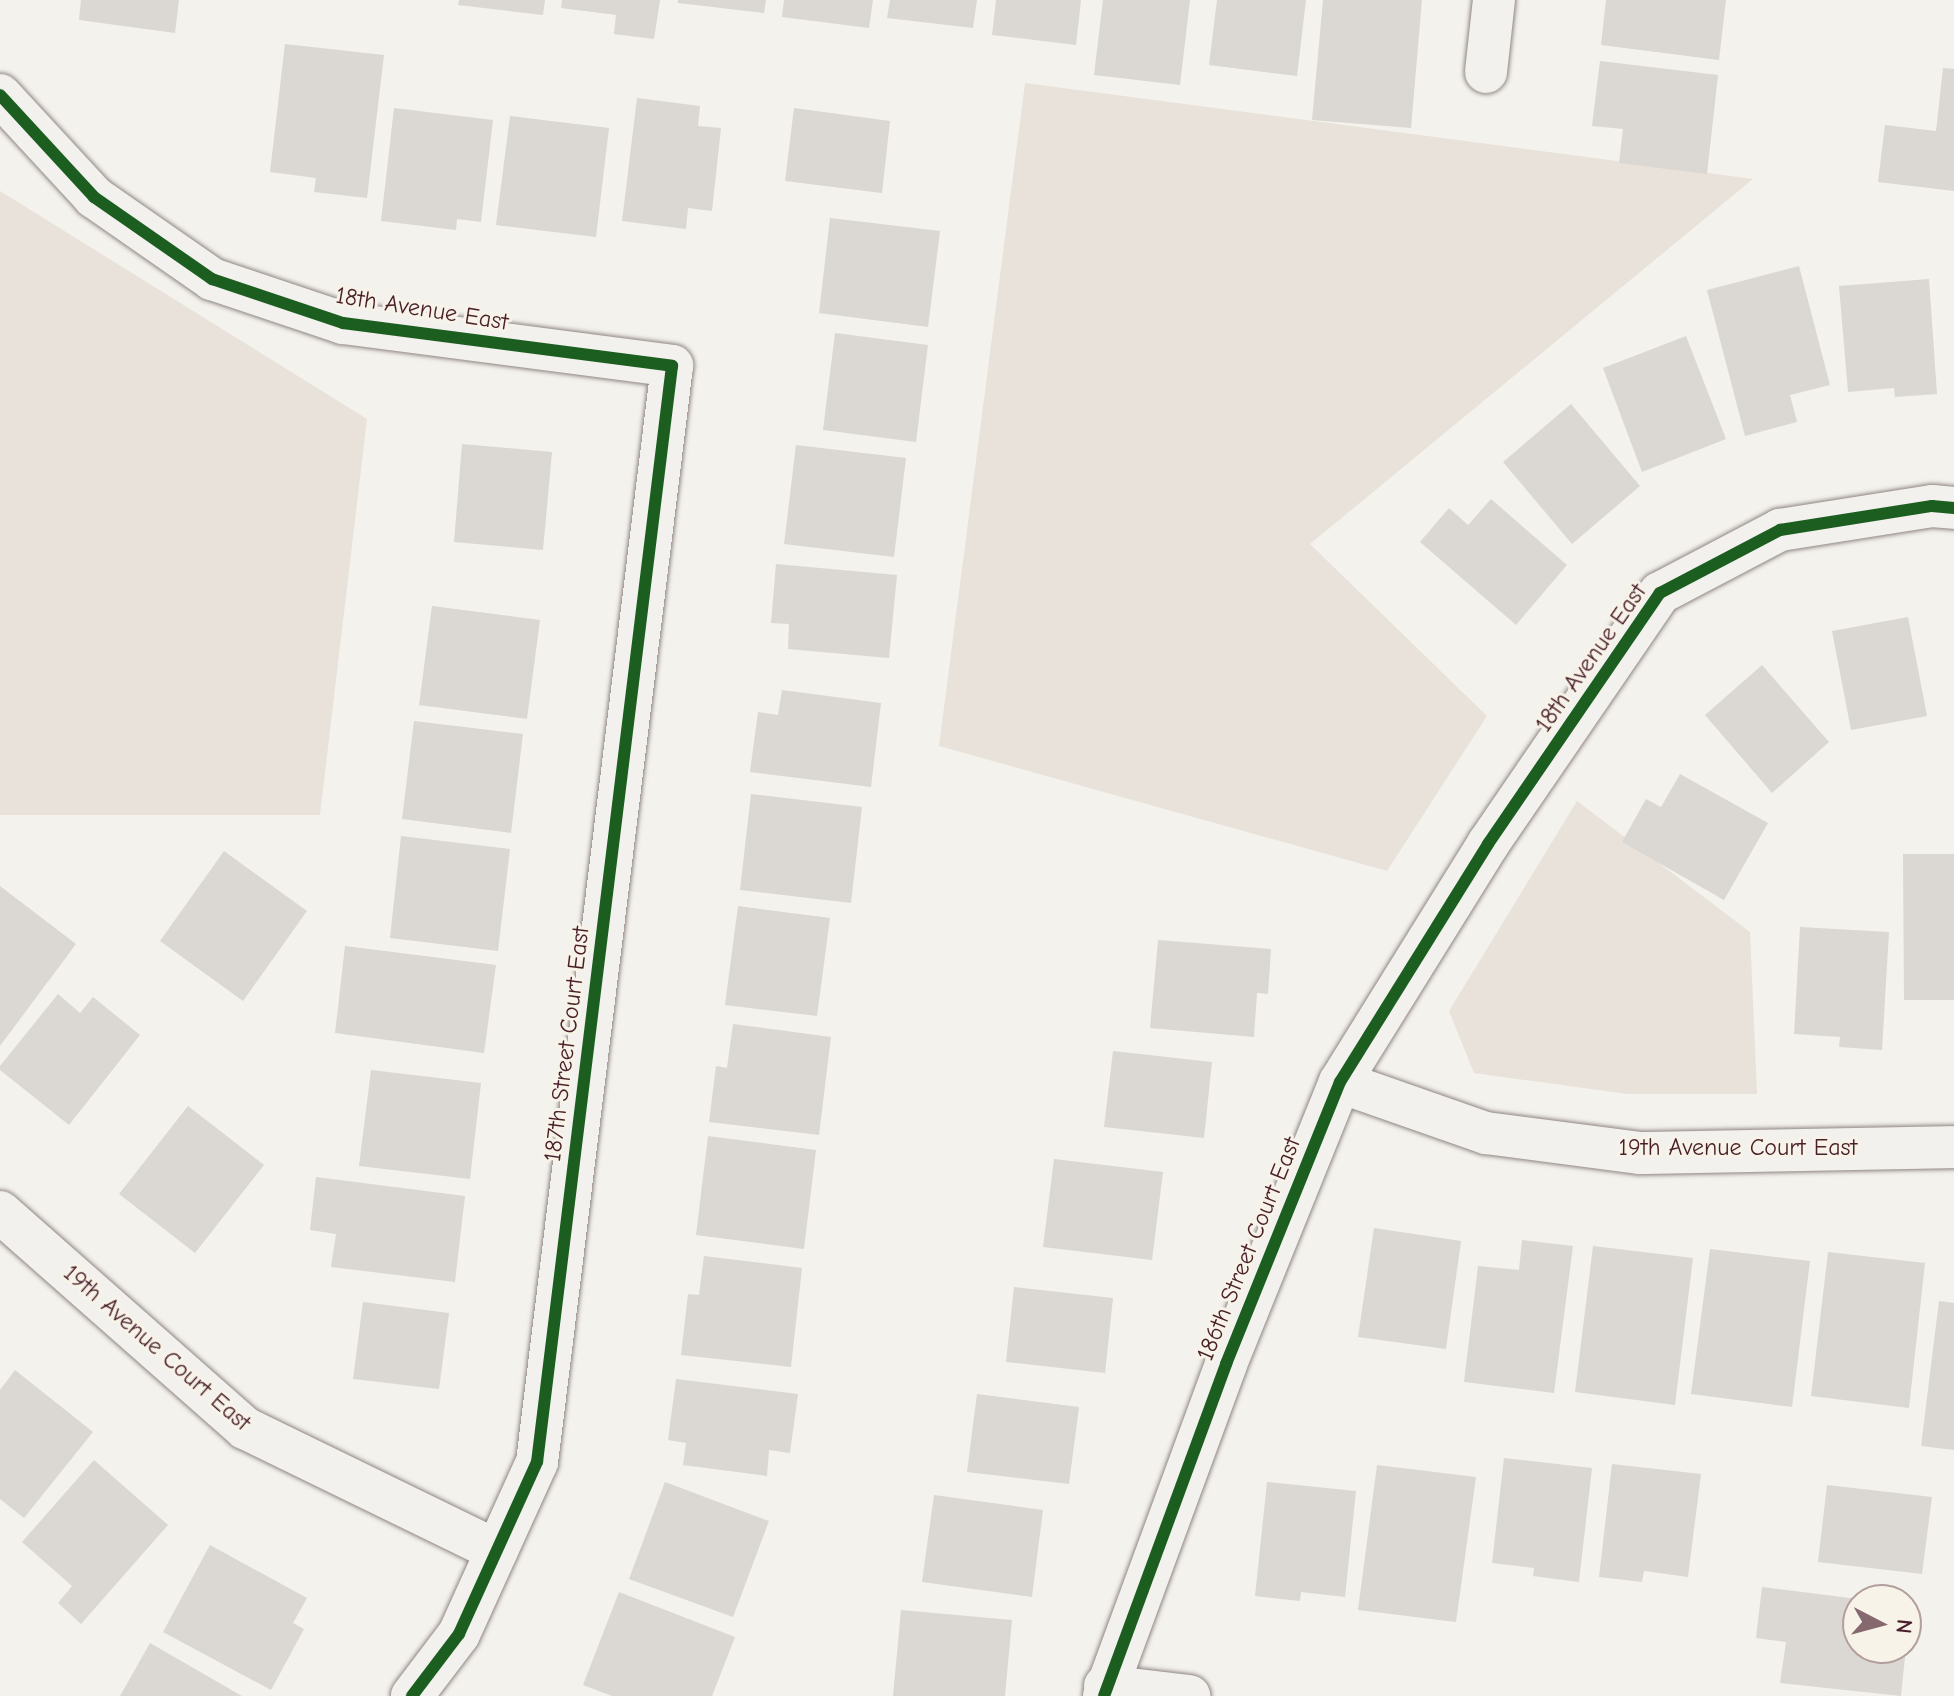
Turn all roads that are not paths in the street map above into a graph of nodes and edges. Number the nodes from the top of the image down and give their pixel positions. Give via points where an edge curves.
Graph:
1 (1494, 0) edge
2 (1486, 72) dead end
3 (0, 95) edge
4 (672, 366) joint
5 (1954, 508) edge
6 (1488, 844) joint
7 (1340, 1082) junction
8 (1954, 1147) edge
9 (0, 1212) edge
10 (497, 1551) junction
11 (1104, 1691) edge
12 (412, 1696) edge
13 (1189, 1696) edge

1 - 2 street
3 - 4 street, 18th Avenue East via 94,197 212,279 343,323
4 - 10 street, 187th Street Court East via 537,1462
5 - 6 street, 18th Avenue East via 1932,506 1780,530 1660,593
6 - 7 street, 186th Street Court East
7 - 8 street, 19th Avenue Court East via 1486,1133 1641,1153
7 - 11 street, 186th Street Court East via 1226,1364
9 - 10 street, 19th Avenue Court East via 245,1428
10 - 12 street, 187th Street Court East via 459,1634
11 - 13 street

